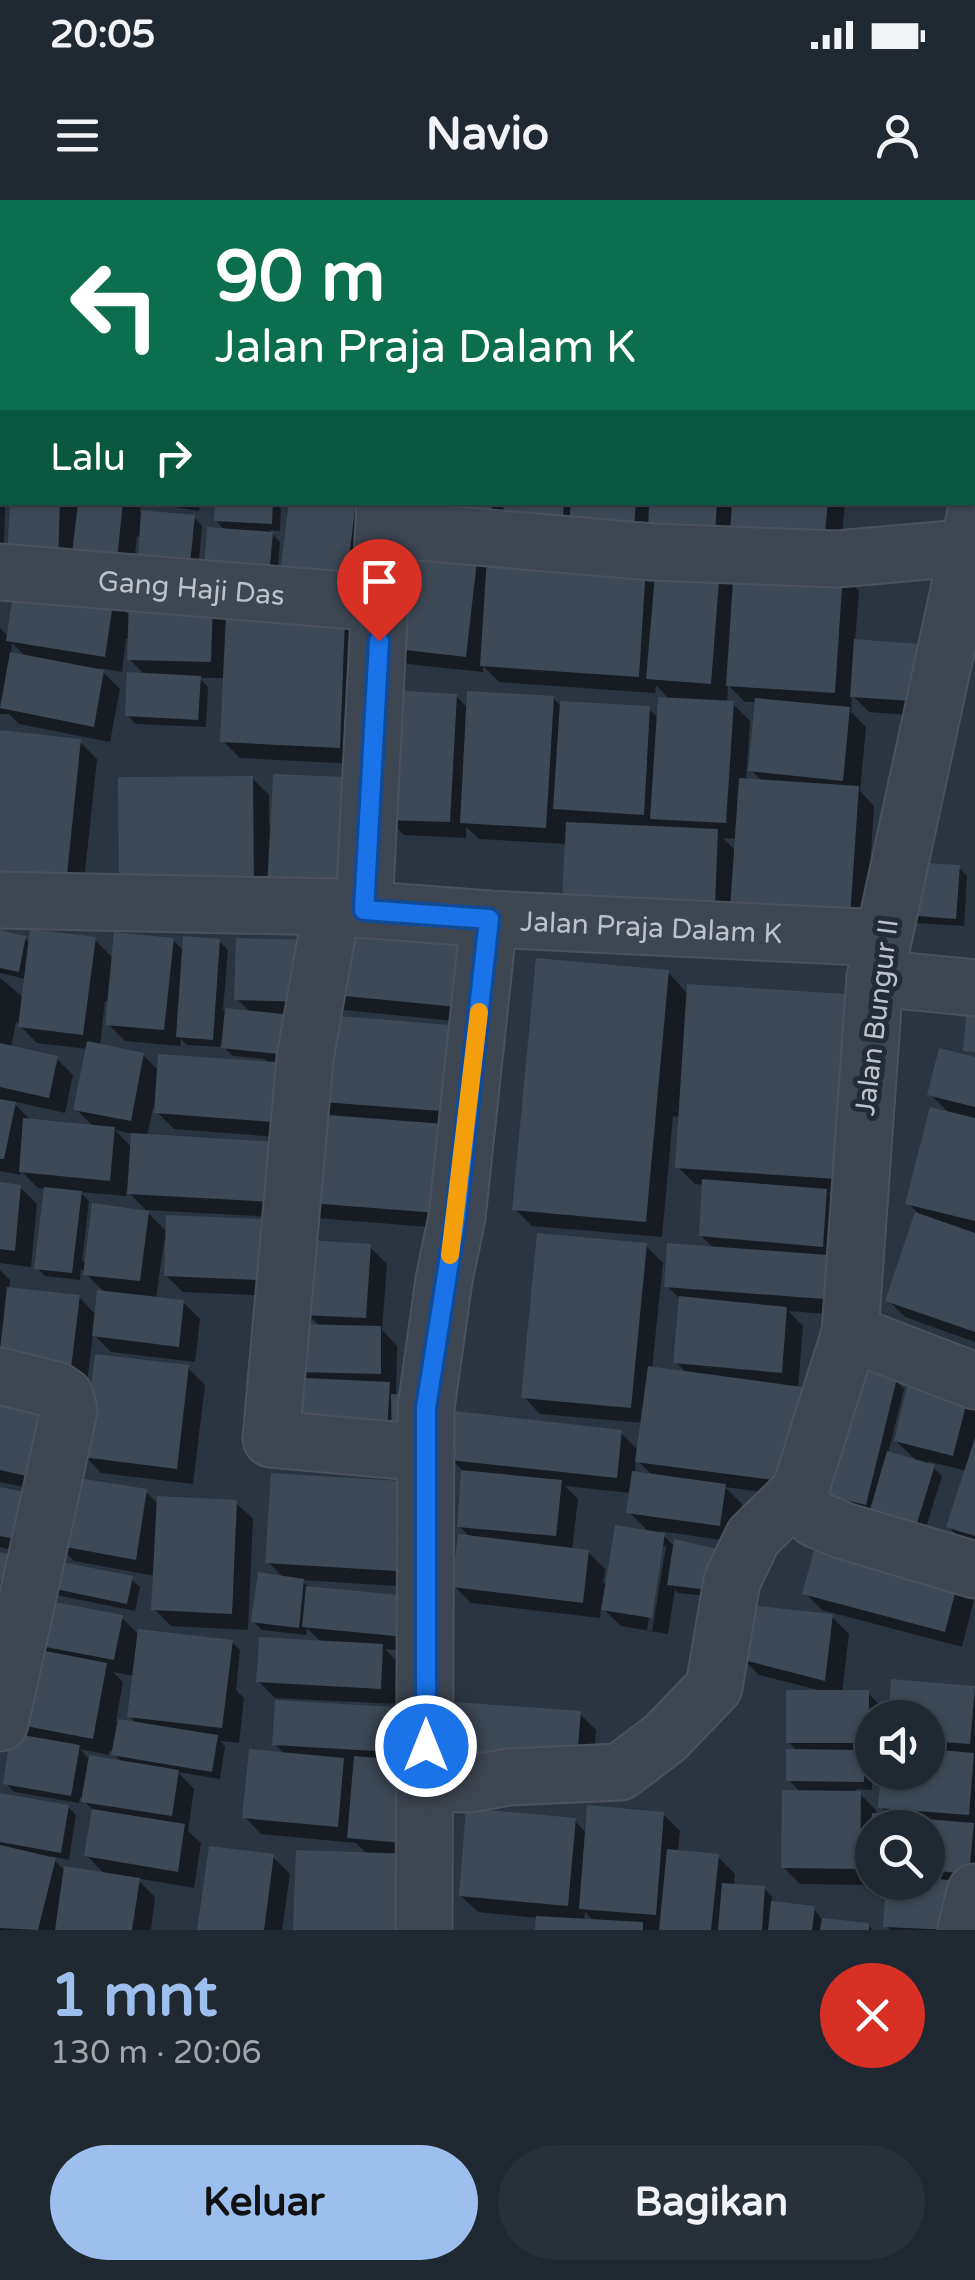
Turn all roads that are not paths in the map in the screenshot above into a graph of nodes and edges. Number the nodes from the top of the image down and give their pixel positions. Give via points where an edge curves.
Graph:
1 (385, 516) edge
2 (973, 536) edge
3 (0, 572) edge
4 (382, 603) junction
5 (0, 900) edge
6 (348, 908) junction
7 (489, 919) junction
8 (879, 958) junction
9 (975, 988) edge
10 (850, 1333) junction
11 (0, 1376) edge
12 (975, 1381) edge
13 (426, 1453) junction
14 (800, 1491) junction
15 (975, 1570) edge
16 (0, 1723) edge
17 (426, 1783) junction
18 (975, 1892) edge
19 (424, 1930) edge
20 (966, 1930) edge

1 - 2 street via 652,552 837,559
1 - 4 street
2 - 8 street, Jalan Bungur II
3 - 4 street, Gang Haji Das
4 - 6 street
5 - 6 street, Jalan Praja Dalam K
6 - 7 street, Jalan Praja Dalam K
6 - 13 street via 306,1058 271,1438
7 - 8 street, Jalan Praja Dalam K
7 - 13 street via 456,1217 426,1408
8 - 9 street, Jalan Praja Dalam K
8 - 10 street, Jalan Bungur II
10 - 12 street
10 - 14 street, Jalan Bungur II
11 - 16 street via 56,1390 69,1410
13 - 17 street
14 - 15 street via 802,1505 815,1518
14 - 17 street via 753,1537 732,1581 714,1686 666,1738 620,1772
17 - 19 street
18 - 20 street

